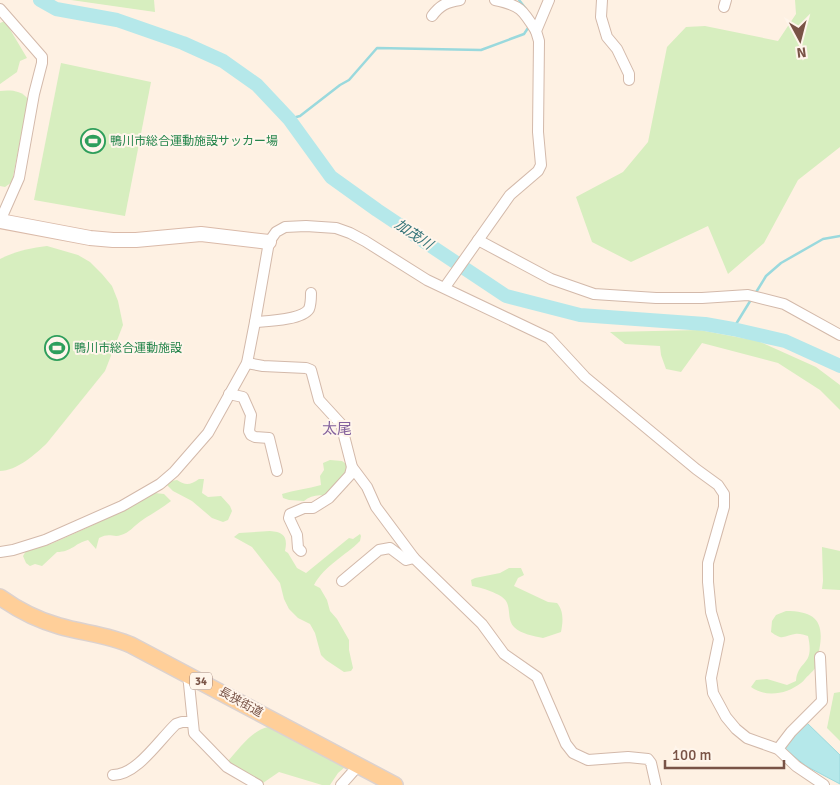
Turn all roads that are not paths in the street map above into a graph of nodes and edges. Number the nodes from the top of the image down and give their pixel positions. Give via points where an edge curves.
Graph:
1 (460, 0) edge
2 (495, 0) edge
3 (549, 0) edge
4 (602, 0) edge
5 (0, 9) edge
6 (432, 16) dead end
7 (536, 31) junction
8 (629, 80) dead end
9 (0, 221) edge
10 (478, 240) junction
11 (269, 242) junction
12 (445, 287) junction
13 (311, 293) dead end
14 (255, 322) junction
15 (840, 335) edge
16 (247, 362) junction
17 (229, 394) junction
18 (352, 467) junction
19 (277, 471) dead end
20 (301, 551) dead end
21 (0, 552) edge
22 (414, 558) junction
23 (342, 580) dead end
24 (0, 596) edge
25 (820, 657) dead end
26 (188, 674) junction
27 (192, 722) junction
28 (778, 749) junction
29 (358, 766) junction
30 (113, 775) dead end
31 (258, 785) edge
32 (342, 785) edge
33 (395, 785) edge
34 (656, 785) edge
35 (824, 785) edge

1 - 6 street via 449,1
2 - 7 street via 517,7 526,14
3 - 7 street
4 - 8 street via 600,17 606,37 617,49
5 - 9 street via 42,57 19,178
7 - 10 street via 539,41 538,140 541,165 510,195
9 - 11 street via 113,240 201,234
10 - 12 street
10 - 15 street via 551,279 594,294 656,298 748,294 784,304
11 - 12 street via 276,232 285,227 336,228 365,240 427,280
11 - 14 street
12 - 28 street via 549,338 585,377 718,485 724,494 724,507 708,563 712,612 719,639 711,678 713,693 736,729 747,738
13 - 14 street via 305,313
14 - 16 street
16 - 17 street
16 - 18 street via 311,370 319,400 341,424
17 - 19 street via 243,397 251,415 251,435 269,438
17 - 21 street via 208,433 160,484 122,506 46,540
18 - 20 street via 350,475 329,498 313,508 290,514
18 - 22 street via 367,487 376,507
22 - 23 street via 406,560 390,548 379,550
22 - 34 street via 482,624 504,654 537,677 573,753 588,760 645,758 651,763
24 - 26 main road, 長狭街道 / 34 via 44,621 124,642
25 - 28 street via 822,701
26 - 27 street
26 - 29 main road, 長狭街道 / 34
27 - 30 street via 176,724 143,760 124,773
27 - 31 street via 194,733 226,767
28 - 35 street
29 - 32 street
29 - 33 main road, 長狭街道 / 34

